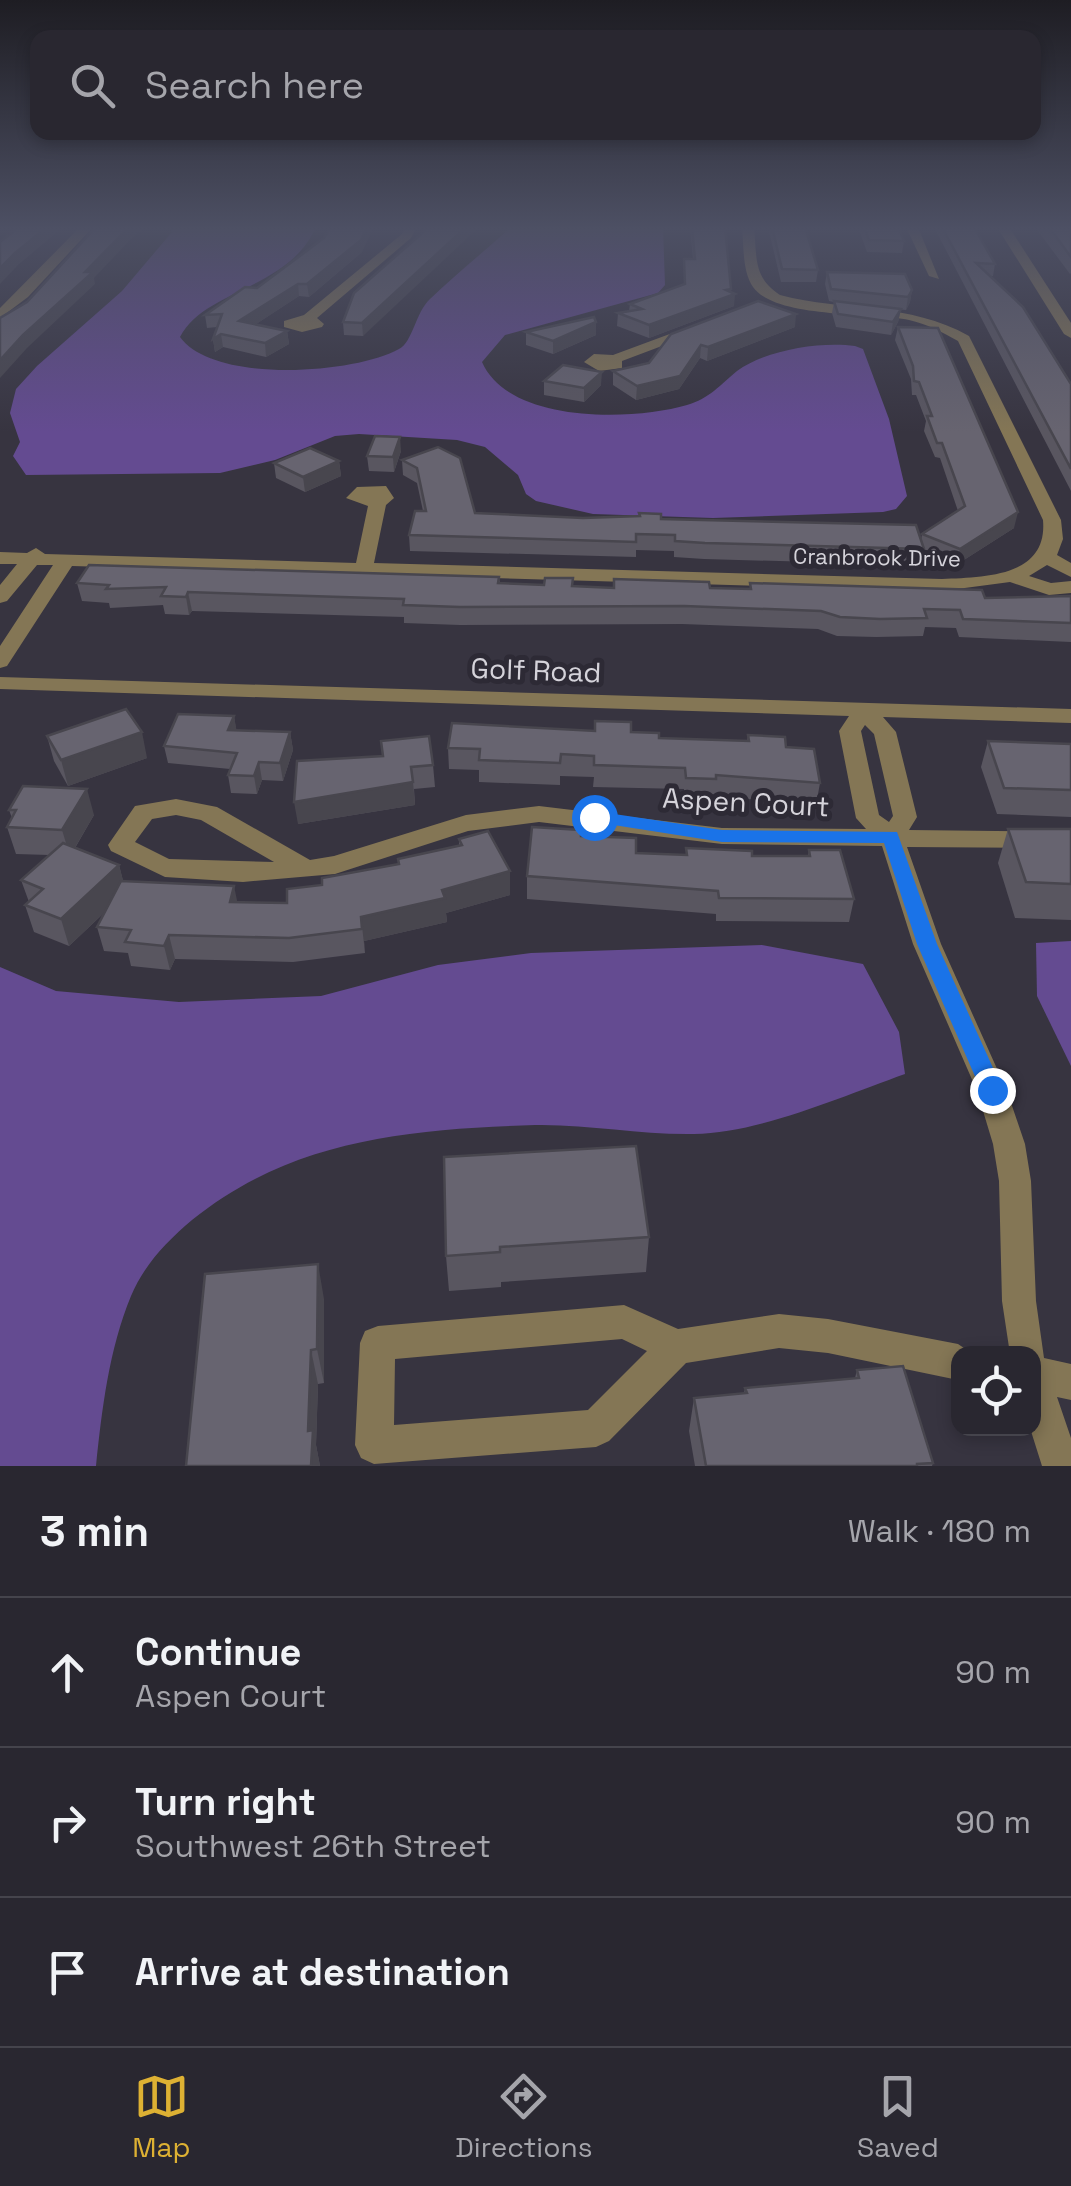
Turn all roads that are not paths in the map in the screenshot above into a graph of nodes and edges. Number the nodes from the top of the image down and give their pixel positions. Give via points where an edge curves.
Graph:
1 (24, 295) edge
2 (336, 295) edge
3 (764, 295) edge
4 (1046, 295) edge
5 (0, 314) edge
6 (309, 318) dead end
7 (704, 325) edge
8 (1071, 334) edge
9 (614, 359) dead end
10 (378, 502) dead end
11 (0, 545) edge
12 (1046, 556) junction
13 (0, 558) edge
14 (28, 559) junction
15 (66, 560) junction
16 (364, 568) junction
17 (1071, 570) edge
18 (1012, 576) junction
19 (1071, 587) edge
20 (0, 597) edge
21 (0, 662) edge
22 (0, 683) edge
23 (864, 710) junction
24 (1071, 716) edge
25 (891, 837) junction
26 (1071, 840) edge
27 (306, 868) junction
28 (1027, 1346) edge
29 (677, 1348) junction
30 (951, 1361) edge
31 (1041, 1376) edge
32 (1071, 1382) edge
33 (1041, 1404) edge
34 (1061, 1466) edge

1 - 5 street
2 - 6 street
3 - 12 street via 768,301 904,313 946,327 970,347 1052,520 1056,537
4 - 8 street
7 - 9 street
10 - 16 street
11 - 14 street via 42,547
12 - 17 street
12 - 18 street, Cranbrook Drive
13 - 14 street
14 - 15 street
14 - 20 street
15 - 16 street, Cranbrook Drive via 141,562 151,549 204,550 200,564
15 - 21 street
16 - 18 street, Cranbrook Drive via 942,584
18 - 19 street via 1049,589
22 - 23 street, Golf Road
23 - 24 street, Golf Road
23 - 25 street via 885,732 905,817
23 - 25 street via 850,731 853,749 868,818
25 - 26 street, Aspen Court
25 - 27 street, Aspen Court via 722,836 538,814 466,823 336,865
25 - 28 street via 1008,1144
27 - 27 street, Aspen Court via 165,868 120,845 144,812 176,808 208,813
29 - 29 street via 596,1428 374,1445 378,1343 624,1322
29 - 30 street via 779,1331
31 - 32 street
33 - 34 street

